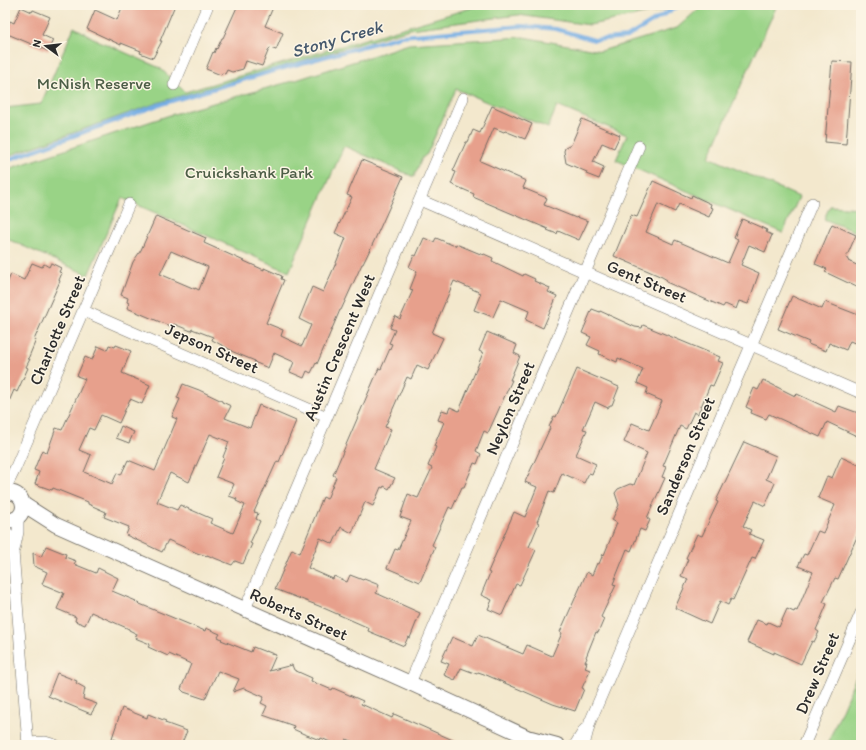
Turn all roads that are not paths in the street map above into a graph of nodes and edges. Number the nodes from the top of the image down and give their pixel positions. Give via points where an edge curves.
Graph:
1 (208, 5) edge
2 (174, 85) dead end
3 (463, 98) dead end
4 (639, 146) dead end
5 (420, 200) junction
6 (812, 203) dead end
7 (130, 204) dead end
8 (586, 273) junction
9 (84, 311) junction
10 (752, 345) junction
11 (861, 393) edge
12 (327, 417) junction
13 (13, 505) edge
14 (5, 526) edge
15 (13, 551) junction
16 (245, 609) junction
17 (861, 614) edge
18 (410, 683) junction
19 (590, 722) junction
20 (526, 737) junction
21 (28, 744) edge
22 (55, 745) edge
23 (539, 745) edge
24 (557, 745) edge
25 (575, 745) edge
26 (584, 745) edge
27 (804, 745) edge

1 - 2 street
3 - 5 street, Austin Crescent West
4 - 8 street, Neylon Street
5 - 8 street, Gent Street
5 - 12 street, Austin Crescent West
6 - 10 street, Sanderson Street
7 - 9 street, Charlotte Street
8 - 10 street, Gent Street
8 - 18 street, Neylon Street
9 - 12 street, Jepson Street
9 - 13 street, Charlotte Street via 15,469
10 - 11 street, Gent Street
10 - 19 street, Sanderson Street
12 - 16 street, Austin Crescent West
13 - 15 street, Charlotte Street via 18,532
13 - 16 street, Roberts Street
14 - 15 street
15 - 21 street
16 - 18 street, Roberts Street
17 - 27 street, Drew Street
18 - 20 street, Roberts Street
19 - 25 street, Sanderson Street
19 - 26 street, Sanderson Street
20 - 23 street, Roberts Street
20 - 24 street, Roberts Street
21 - 22 street via 45,742

